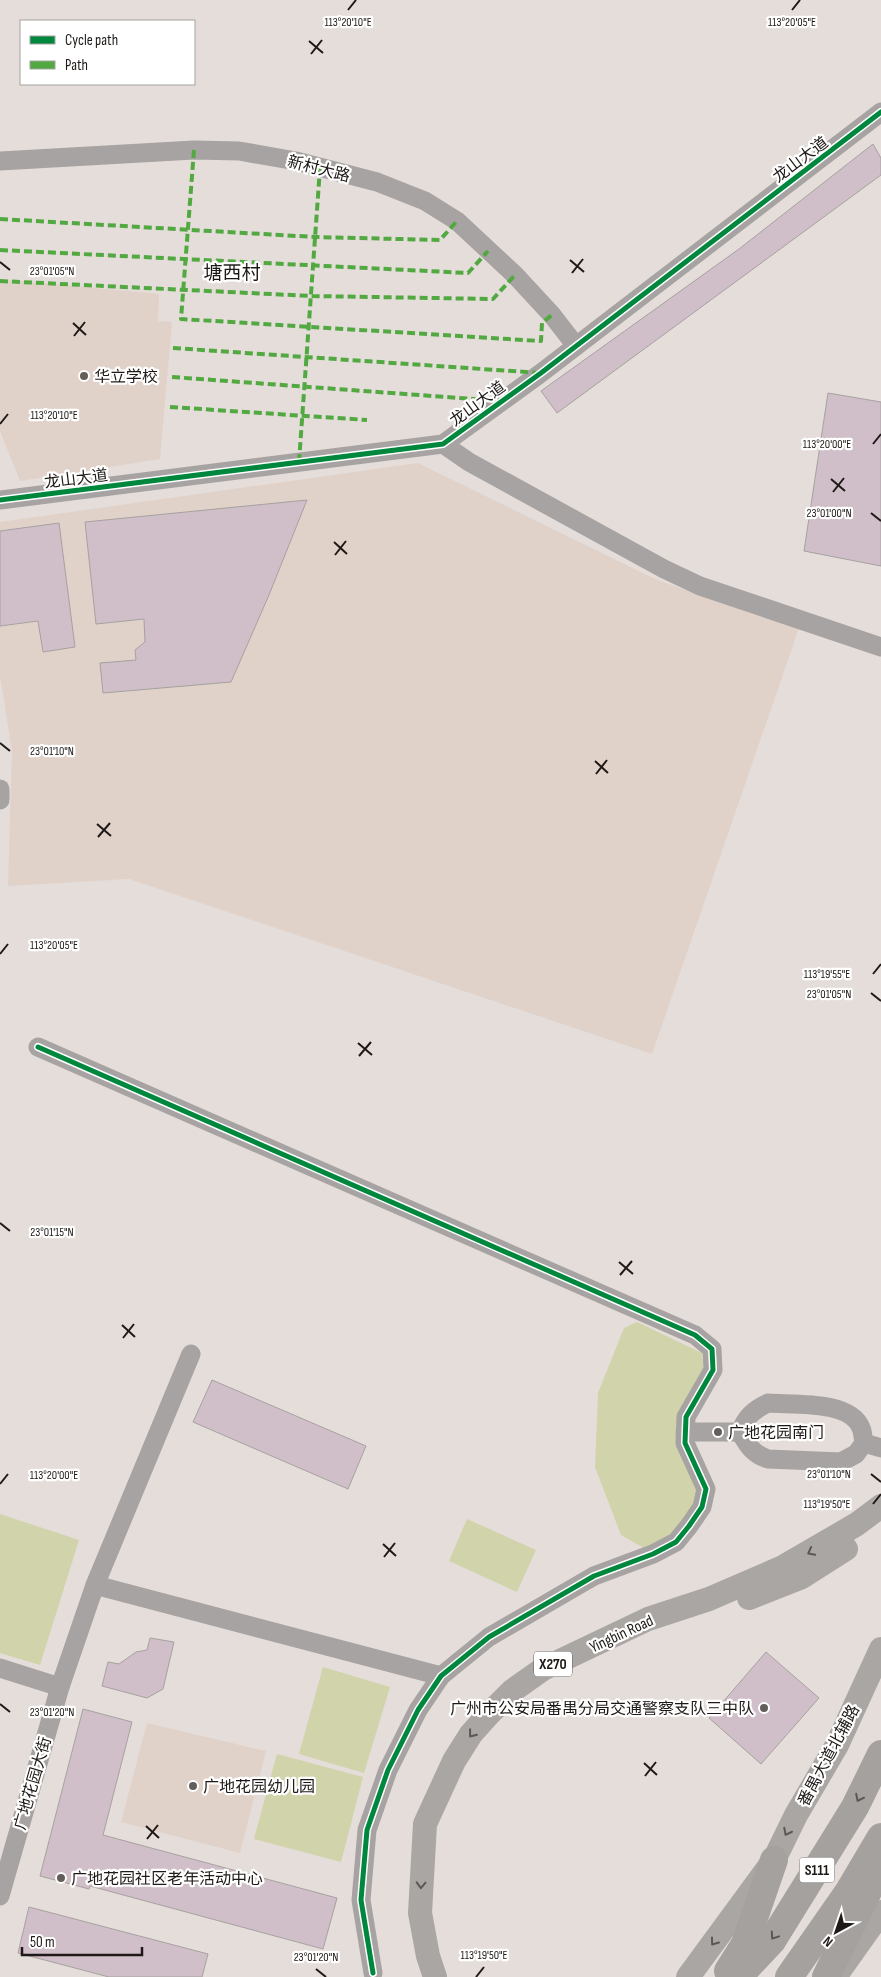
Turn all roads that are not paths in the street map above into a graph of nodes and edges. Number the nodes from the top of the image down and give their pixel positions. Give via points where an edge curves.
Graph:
1 (881, 112) edge
2 (0, 161) edge
3 (576, 346) junction
4 (442, 444) junction
5 (0, 500) edge
6 (881, 647) edge
7 (0, 789) edge
8 (0, 800) edge
9 (38, 1047) dead end
10 (191, 1354) dead end
11 (685, 1432) junction
12 (740, 1432) junction
13 (872, 1446) edge
14 (881, 1506) edge
15 (881, 1526) edge
16 (94, 1585) junction
17 (881, 1649) edge
18 (0, 1668) edge
19 (441, 1676) junction
20 (60, 1687) junction
21 (489, 1714) junction
22 (881, 1754) edge
23 (881, 1837) edge
24 (774, 1860) junction
25 (881, 1865) edge
26 (0, 1896) edge
27 (881, 1912) edge
28 (373, 1973) dead end
29 (435, 1977) edge
30 (688, 1977) edge
31 (724, 1977) edge
32 (738, 1977) edge
33 (789, 1977) edge
34 (826, 1977) edge
35 (835, 1977) edge

1 - 3 street, 龙山大道
2 - 3 street, 新村大路 via 194,150 239,151 296,161 377,182 425,201 457,220 540,302
3 - 4 street, 龙山大道
4 - 5 street, 龙山大道
4 - 6 street via 469,462 700,586
7 - 8 street
9 - 11 street via 695,1335 712,1349 713,1370 686,1417
10 - 16 street, 广地花园大街
11 - 12 street
11 - 19 street via 684,1443 706,1489 702,1507 676,1542 594,1576 489,1637
12 - 13 street via 748,1446 768,1459 841,1462
12 - 13 street via 744,1420 755,1409 768,1403 837,1408 851,1414
14 -> 21 main road, Yingbin Road / X270 via 819,1548 782,1567 708,1599 648,1619 544,1669 512,1691
15 - 21 main road via 802,1577 601,1655 527,1690
16 - 19 street
16 - 20 street, 广地花园大街
17 -> 24 main road, 番禺大道北辅路 via 837,1745
18 - 20 street
19 - 28 street via 418,1710 388,1770 367,1830 361,1900
20 - 26 street, 广地花园大街
21 -> 29 main road, Yingbin Road / X270 via 454,1761 425,1824 420,1913
22 -> 32 highway, S111 via 855,1807 777,1932
23 - 33 highway, S111
24 -> 30 main road, 番禺大道北辅路
24 - 31 highway via 745,1944
25 - 34 highway
27 - 35 main road

